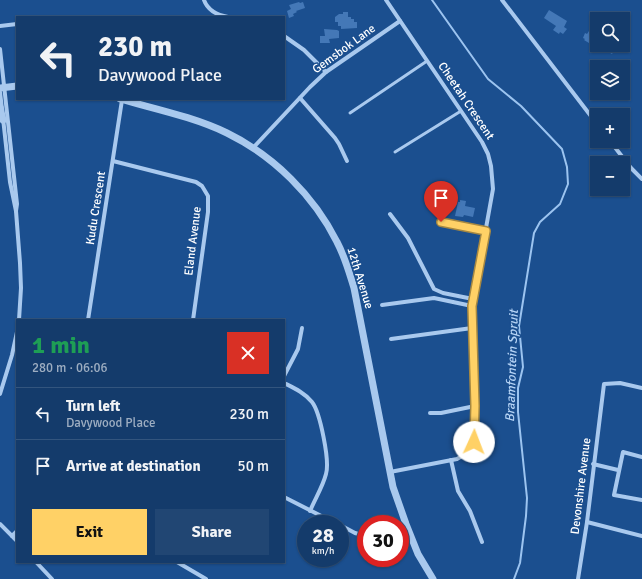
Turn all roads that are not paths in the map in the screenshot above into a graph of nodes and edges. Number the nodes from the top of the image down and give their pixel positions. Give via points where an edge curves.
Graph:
1 (204, 0) edge
2 (386, 0) edge
3 (502, 0) edge
4 (224, 16) edge
5 (400, 22) junction
6 (16, 24) edge
7 (0, 26) edge
8 (285, 37) edge
9 (0, 50) edge
10 (427, 61) junction
11 (326, 72) junction
12 (16, 82) edge
13 (16, 86) edge
14 (2, 87) edge
15 (300, 98) junction
16 (121, 100) edge
17 (124, 100) edge
18 (0, 107) edge
19 (461, 110) junction
20 (350, 113) dead end
21 (590, 115) edge
22 (3, 120) junction
23 (253, 148) junction
24 (616, 148) edge
25 (395, 152) dead end
26 (113, 161) junction
27 (347, 161) dead end
28 (641, 178) edge
29 (16, 211) junction
30 (390, 214) dead end
31 (441, 222) dead end
32 (486, 231) junction
33 (473, 299) junction
34 (382, 305) dead end
35 (472, 306) junction
36 (19, 319) edge
37 (88, 319) edge
38 (193, 319) edge
39 (302, 328) dead end
40 (472, 328) junction
41 (16, 337) edge
42 (391, 339) dead end
43 (285, 374) edge
44 (285, 384) edge
45 (642, 388) edge
46 (0, 394) edge
47 (475, 406) junction
48 (430, 413) dead end
49 (642, 457) edge
50 (451, 460) junction
51 (594, 464) junction
52 (618, 470) junction
53 (390, 472) junction
54 (285, 498) edge
55 (642, 500) edge
56 (310, 511) junction
57 (318, 515) edge
58 (401, 515) edge
59 (587, 522) junction
60 (0, 524) edge
61 (16, 532) edge
62 (12, 536) junction
63 (642, 536) edge
64 (409, 537) edge
65 (16, 540) edge
66 (482, 542) dead end
67 (37, 563) edge
68 (179, 563) edge
69 (52, 579) edge
70 (206, 579) edge
71 (433, 579) edge
72 (578, 579) edge

1 - 4 street via 206,6 216,14
2 - 5 street, Cheetah Crescent
3 - 21 street
5 - 10 street, Cheetah Crescent
5 - 11 street, Gemsbok Lane
6 - 7 street
8 - 11 street via 304,50
9 - 14 street
10 - 19 street, Cheetah Crescent
10 - 20 lane
11 - 15 street, Gemsbok Lane
12 - 14 street
13 - 14 street
14 - 22 street
14 - 29 street
15 - 23 street, Gemsbok Lane
15 - 27 street via 340,144
16 - 26 street, Kudu Crescent
17 - 23 street, 12th Avenue via 204,124 227,133
18 - 22 street
19 - 25 lane
19 - 32 street, Cheetah Crescent via 482,142 491,166 493,189
22 - 29 street
23 - 53 street, 12th Avenue via 290,178 304,194 324,219 347,265 361,319
24 - 28 street
26 - 37 street, Kudu Crescent
26 - 38 street, Eland Avenue via 192,181 206,190 208,212
29 - 36 street via 21,276
30 - 33 street via 408,238 434,289
31 - 32 street
32 - 33 street, Cheetah Crescent
33 - 35 street, Cheetah Crescent
34 - 35 street via 434,298
35 - 40 street, Cheetah Crescent
39 - 43 street via 298,349
40 - 42 street
40 - 47 street, Cheetah Crescent
41 - 46 street
44 - 56 street via 308,398 316,408 320,421 327,466 324,480
45 - 51 street, Devonshire Avenue via 620,383 604,384
47 - 48 street
47 - 50 street, Cheetah Crescent via 475,436 472,447 464,456
49 - 52 street via 623,452
50 - 53 street, Cheetah Crescent
50 - 66 street via 458,491 470,511
51 - 52 street
51 - 59 street, Devonshire Avenue
52 - 55 street via 614,495
53 - 58 street, 12th Avenue
54 - 56 street
56 - 57 street
59 - 63 street
59 - 72 street, Devonshire Avenue
60 - 62 street
61 - 62 street
62 - 65 street
64 - 71 street, 12th Avenue
67 - 69 street
68 - 70 street

